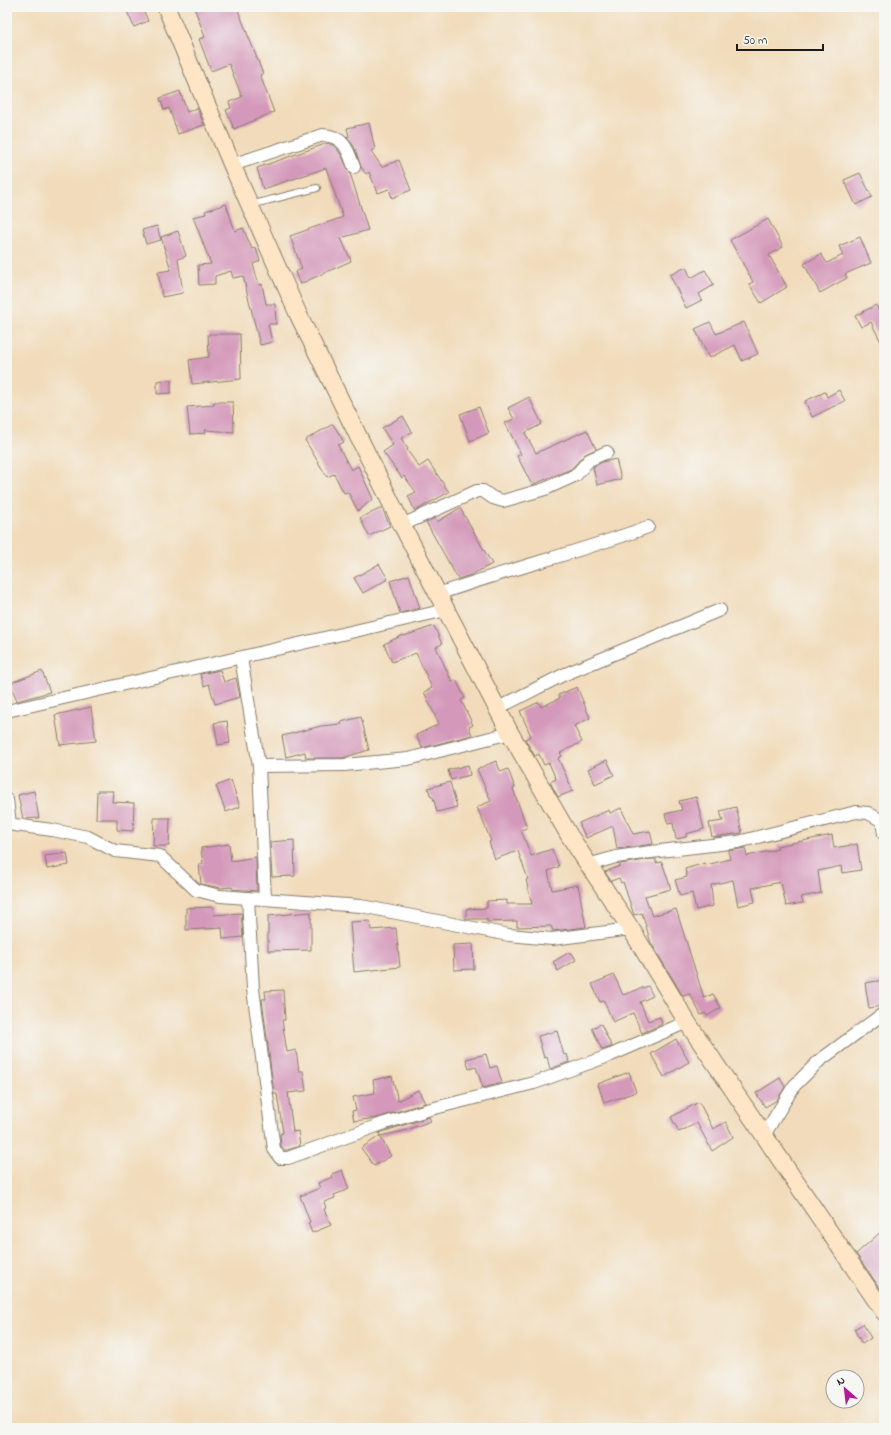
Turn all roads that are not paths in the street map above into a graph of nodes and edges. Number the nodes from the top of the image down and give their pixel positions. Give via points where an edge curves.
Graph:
1 (166, 7) edge
2 (232, 165) junction
3 (354, 167) dead end
4 (317, 188) dead end
5 (250, 205) junction
6 (607, 452) dead end
7 (402, 525) junction
8 (648, 526) dead end
9 (438, 594) junction
10 (446, 610) junction
11 (720, 610) dead end
12 (241, 658) junction
13 (498, 708) junction
14 (7, 711) edge
15 (510, 733) junction
16 (259, 766) junction
17 (7, 800) edge
18 (883, 821) edge
19 (8, 824) edge
20 (884, 834) edge
21 (588, 865) junction
22 (248, 898) junction
23 (265, 899) junction
24 (631, 929) junction
25 (884, 1013) edge
26 (687, 1022) junction
27 (764, 1135) junction
28 (884, 1312) edge

1 - 2 street
2 - 3 street via 323,135 338,138 343,142
2 - 5 street
4 - 5 lane
5 - 7 street via 299,316
6 - 7 street via 589,460 576,475 545,489 503,501 477,490
7 - 9 street
8 - 9 street via 562,556 500,572
9 - 10 street
10 - 12 street
10 - 13 street
11 - 13 street via 563,676
12 - 14 street
12 - 16 street
13 - 15 street
15 - 16 street via 408,759 344,765
15 - 21 street
16 - 23 street
17 - 19 street
18 - 20 street
18 - 21 street via 868,813 856,812 738,842 616,857
19 - 22 street via 88,837 115,850 160,856 196,890 220,896
21 - 24 street
22 - 23 street
22 - 26 street via 253,989 274,1149 280,1158 288,1158 427,1110 534,1083 611,1055
23 - 24 street via 361,906 509,935 552,939
24 - 26 street
25 - 27 street via 819,1061 794,1086
26 - 27 street
27 - 28 street

